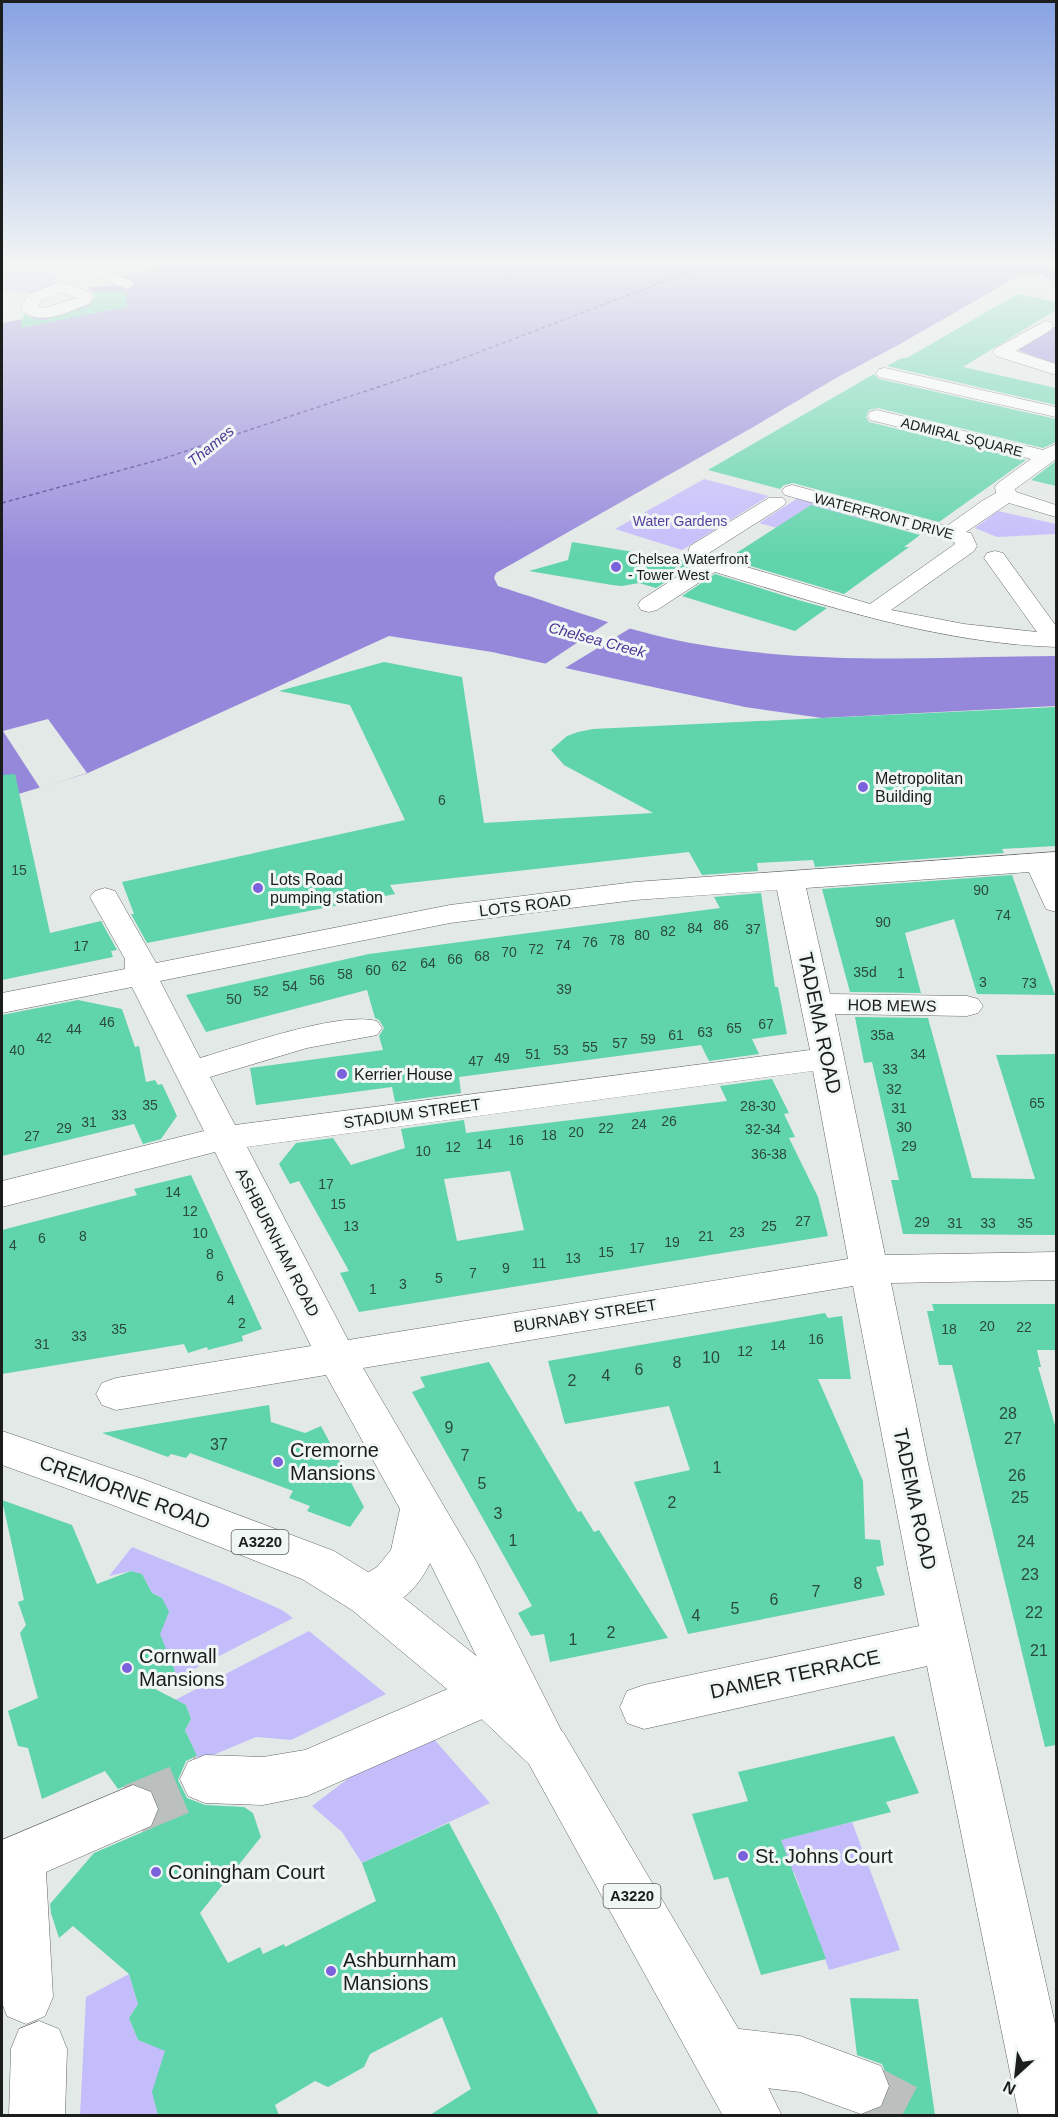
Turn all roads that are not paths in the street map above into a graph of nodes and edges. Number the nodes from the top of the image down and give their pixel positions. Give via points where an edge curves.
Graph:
1 (1031, 362) edge
2 (1056, 370) edge
3 (885, 373) dead end
4 (925, 382) junction
5 (904, 395) dead end
6 (1056, 412) edge
7 (878, 416) dead end
8 (1051, 453) edge
9 (1007, 496) junction
10 (1056, 511) edge
11 (950, 532) junction
12 (995, 558) dead end
13 (712, 564) junction
14 (649, 605) dead end
15 (873, 612) junction
16 (1056, 640) edge
17 (1048, 862) edge
18 (790, 882) junction
19 (105, 897) dead end
20 (1056, 903) edge
21 (141, 974) junction
22 (2, 1003) edge
23 (817, 1004) junction
24 (967, 1006) dead end
25 (366, 1028) dead end
26 (828, 1058) junction
27 (193, 1071) junction
28 (225, 1138) junction
29 (2, 1194) edge
30 (1056, 1266) edge
31 (870, 1269) junction
32 (336, 1356) junction
33 (116, 1394) dead end
34 (2, 1448) edge
35 (422, 1508) junction
36 (368, 1596) junction
37 (945, 1641) junction
38 (488, 1694) junction
39 (644, 1707) dead end
40 (546, 1748) junction
41 (205, 1779) tunnel mouth
42 (133, 1809) tunnel mouth
43 (26, 1997) dead end
44 (39, 2049) dead end
45 (722, 2055) junction
46 (861, 2086) tunnel mouth
47 (37, 2115) edge
48 (754, 2115) edge
49 (1048, 2115) edge

1 - 2 main road
3 - 4 main road
4 - 5 main road
4 - 6 main road
7 - 8 main road, ADMIRAL SQUARE
8 - 9 main road via 1005,488
9 - 10 main road
9 - 11 main road
11 - 13 main road, WATERFRONT DRIVE via 784,496 698,550 698,556
11 - 15 main road, WATERFRONT DRIVE via 963,538 966,546
12 - 16 main road
13 - 14 main road
13 - 15 main road
15 - 16 main road via 1002,637
17 - 18 main road, LOTS ROAD
17 - 20 main road
18 - 21 main road, LOTS ROAD via 635,891 450,914
18 - 23 main road, TADEMA ROAD
19 - 21 main road, ASHBURNHAM ROAD via 140,959
21 - 22 main road, LOTS ROAD
21 - 27 main road, ASHBURNHAM ROAD
23 - 24 main road, HOB MEWS
23 - 26 main road, TADEMA ROAD
25 - 27 main road via 304,1038
26 - 28 main road, STADIUM STREET
26 - 31 main road, TADEMA ROAD
27 - 28 main road, ASHBURNHAM ROAD
28 - 29 main road, STADIUM STREET
28 - 32 main road, ASHBURNHAM ROAD
30 - 31 main road, BURNABY STREET
31 - 32 main road, BURNABY STREET
31 - 37 main road, TADEMA ROAD
32 - 33 main road, BURNABY STREET
32 - 35 main road, ASHBURNHAM ROAD
34 - 36 main road, CREMORNE ROAD / A3220 via 318,1565
35 - 36 main road via 417,1543 404,1572 387,1588
35 - 40 main road, ASHBURNHAM ROAD via 460,1575
36 - 38 main road, CREMORNE ROAD / A3220
37 - 39 main road, DAMER TERRACE
37 - 49 main road, TADEMA ROAD
38 - 40 main road, ASHBURNHAM ROAD / A3220
38 - 41 main road via 307,1773 263,1781
40 - 45 main road, ASHBURNHAM ROAD / A3220
42 - 43 main road via 20,1858
44 - 47 main road
45 - 46 main road via 800,2064
45 - 48 main road, ASHBURNHAM ROAD / A3220

